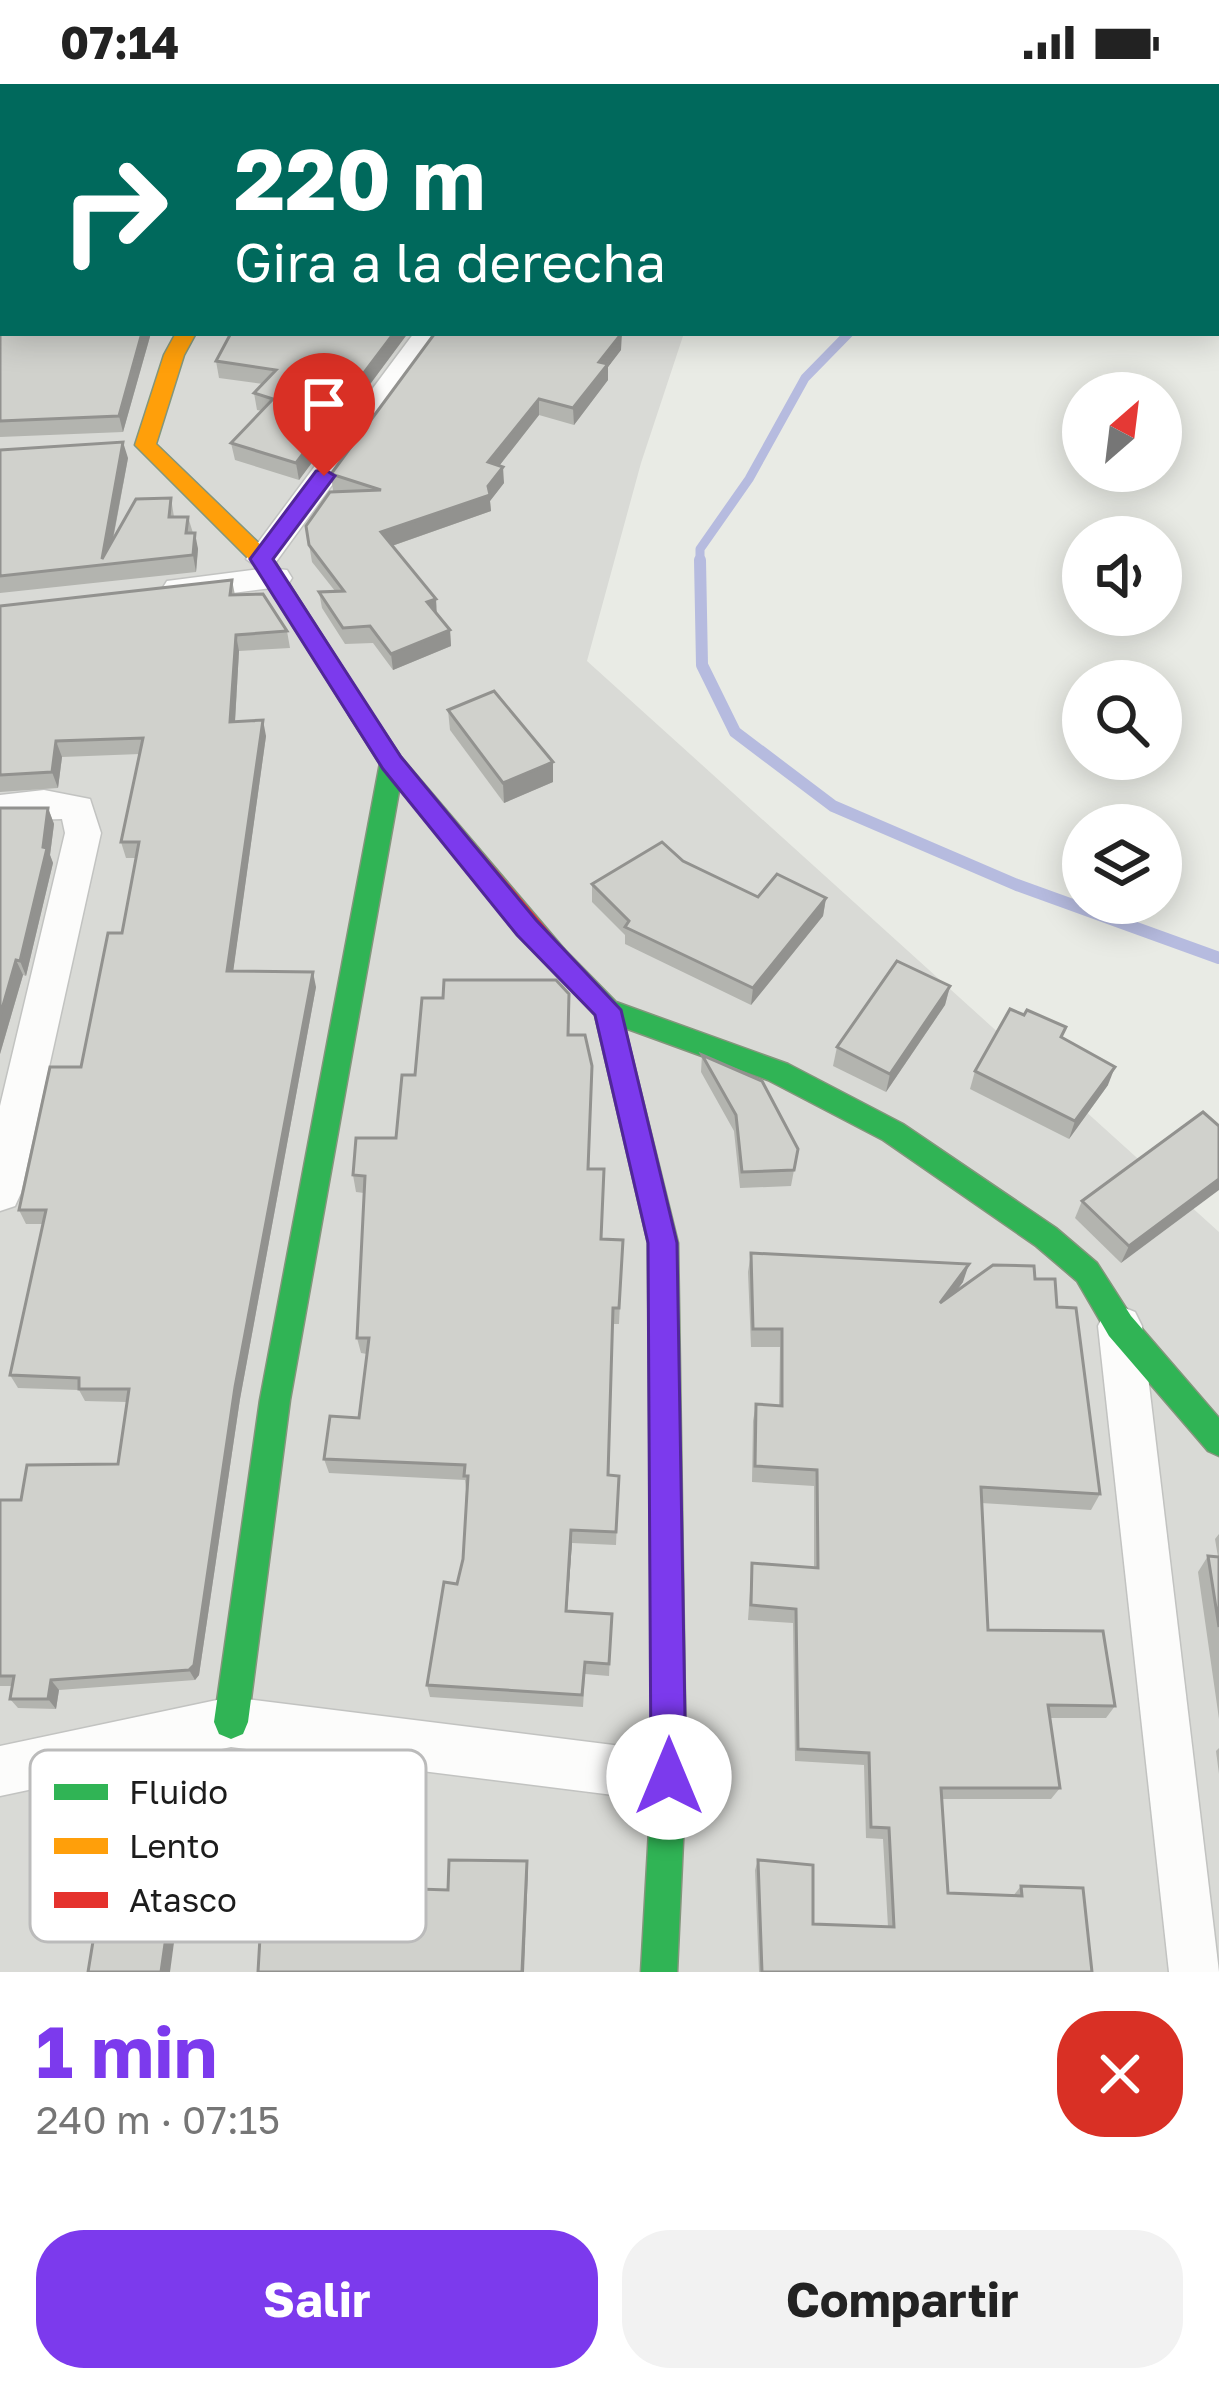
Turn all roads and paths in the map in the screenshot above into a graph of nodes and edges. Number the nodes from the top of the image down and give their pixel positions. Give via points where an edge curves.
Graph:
1 (184, 336) edge
2 (427, 336) edge
3 (146, 445) junction
4 (109, 447) edge
5 (269, 569) junction
6 (138, 594) edge
7 (392, 763) junction
8 (0, 808) edge
9 (608, 1010) junction
10 (0, 1193) edge
11 (1120, 1326) junction
12 (1219, 1441) edge
13 (231, 1722) junction
14 (99, 1750) edge
15 (30, 1765) edge
16 (0, 1771) edge
17 (669, 1777) junction
18 (659, 1972) edge
19 (1196, 1972) edge

1 - 3 street
2 - 5 street
3 - 4 street
3 - 5 street
5 - 6 street
5 - 7 street
7 - 9 street via 526,927
7 - 13 street via 275,1400
8 - 10 street via 77,808 82,832
9 - 11 street via 778,1072 893,1132 1087,1272
9 - 17 street via 663,1243
11 - 12 street
11 - 19 street
13 - 14 street
13 - 17 street
15 - 16 street
17 - 18 street

